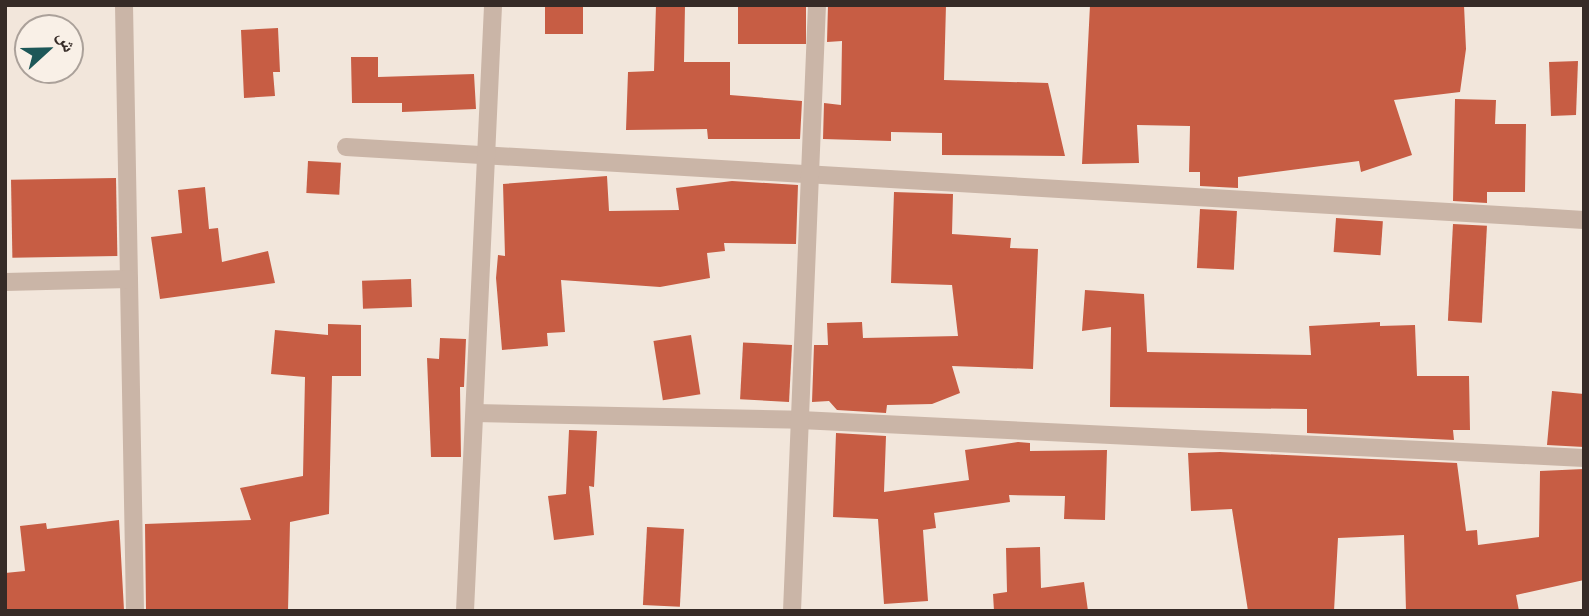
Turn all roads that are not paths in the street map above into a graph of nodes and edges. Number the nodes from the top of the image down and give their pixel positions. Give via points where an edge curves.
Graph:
1 (124, 5) edge
2 (493, 5) edge
3 (817, 5) edge
4 (346, 147) dead end
5 (485, 155) junction
6 (810, 177) junction
7 (1584, 220) edge
8 (129, 279) junction
9 (5, 282) edge
10 (475, 413) junction
11 (800, 420) junction
12 (1584, 457) edge
13 (135, 611) edge
14 (466, 611) edge
15 (792, 611) edge

1 - 8 street
2 - 5 street
3 - 6 street
4 - 5 street
5 - 6 street
5 - 10 street
6 - 7 street
6 - 11 street
8 - 9 street
8 - 13 street
10 - 11 street
10 - 14 street
11 - 12 street
11 - 15 street

